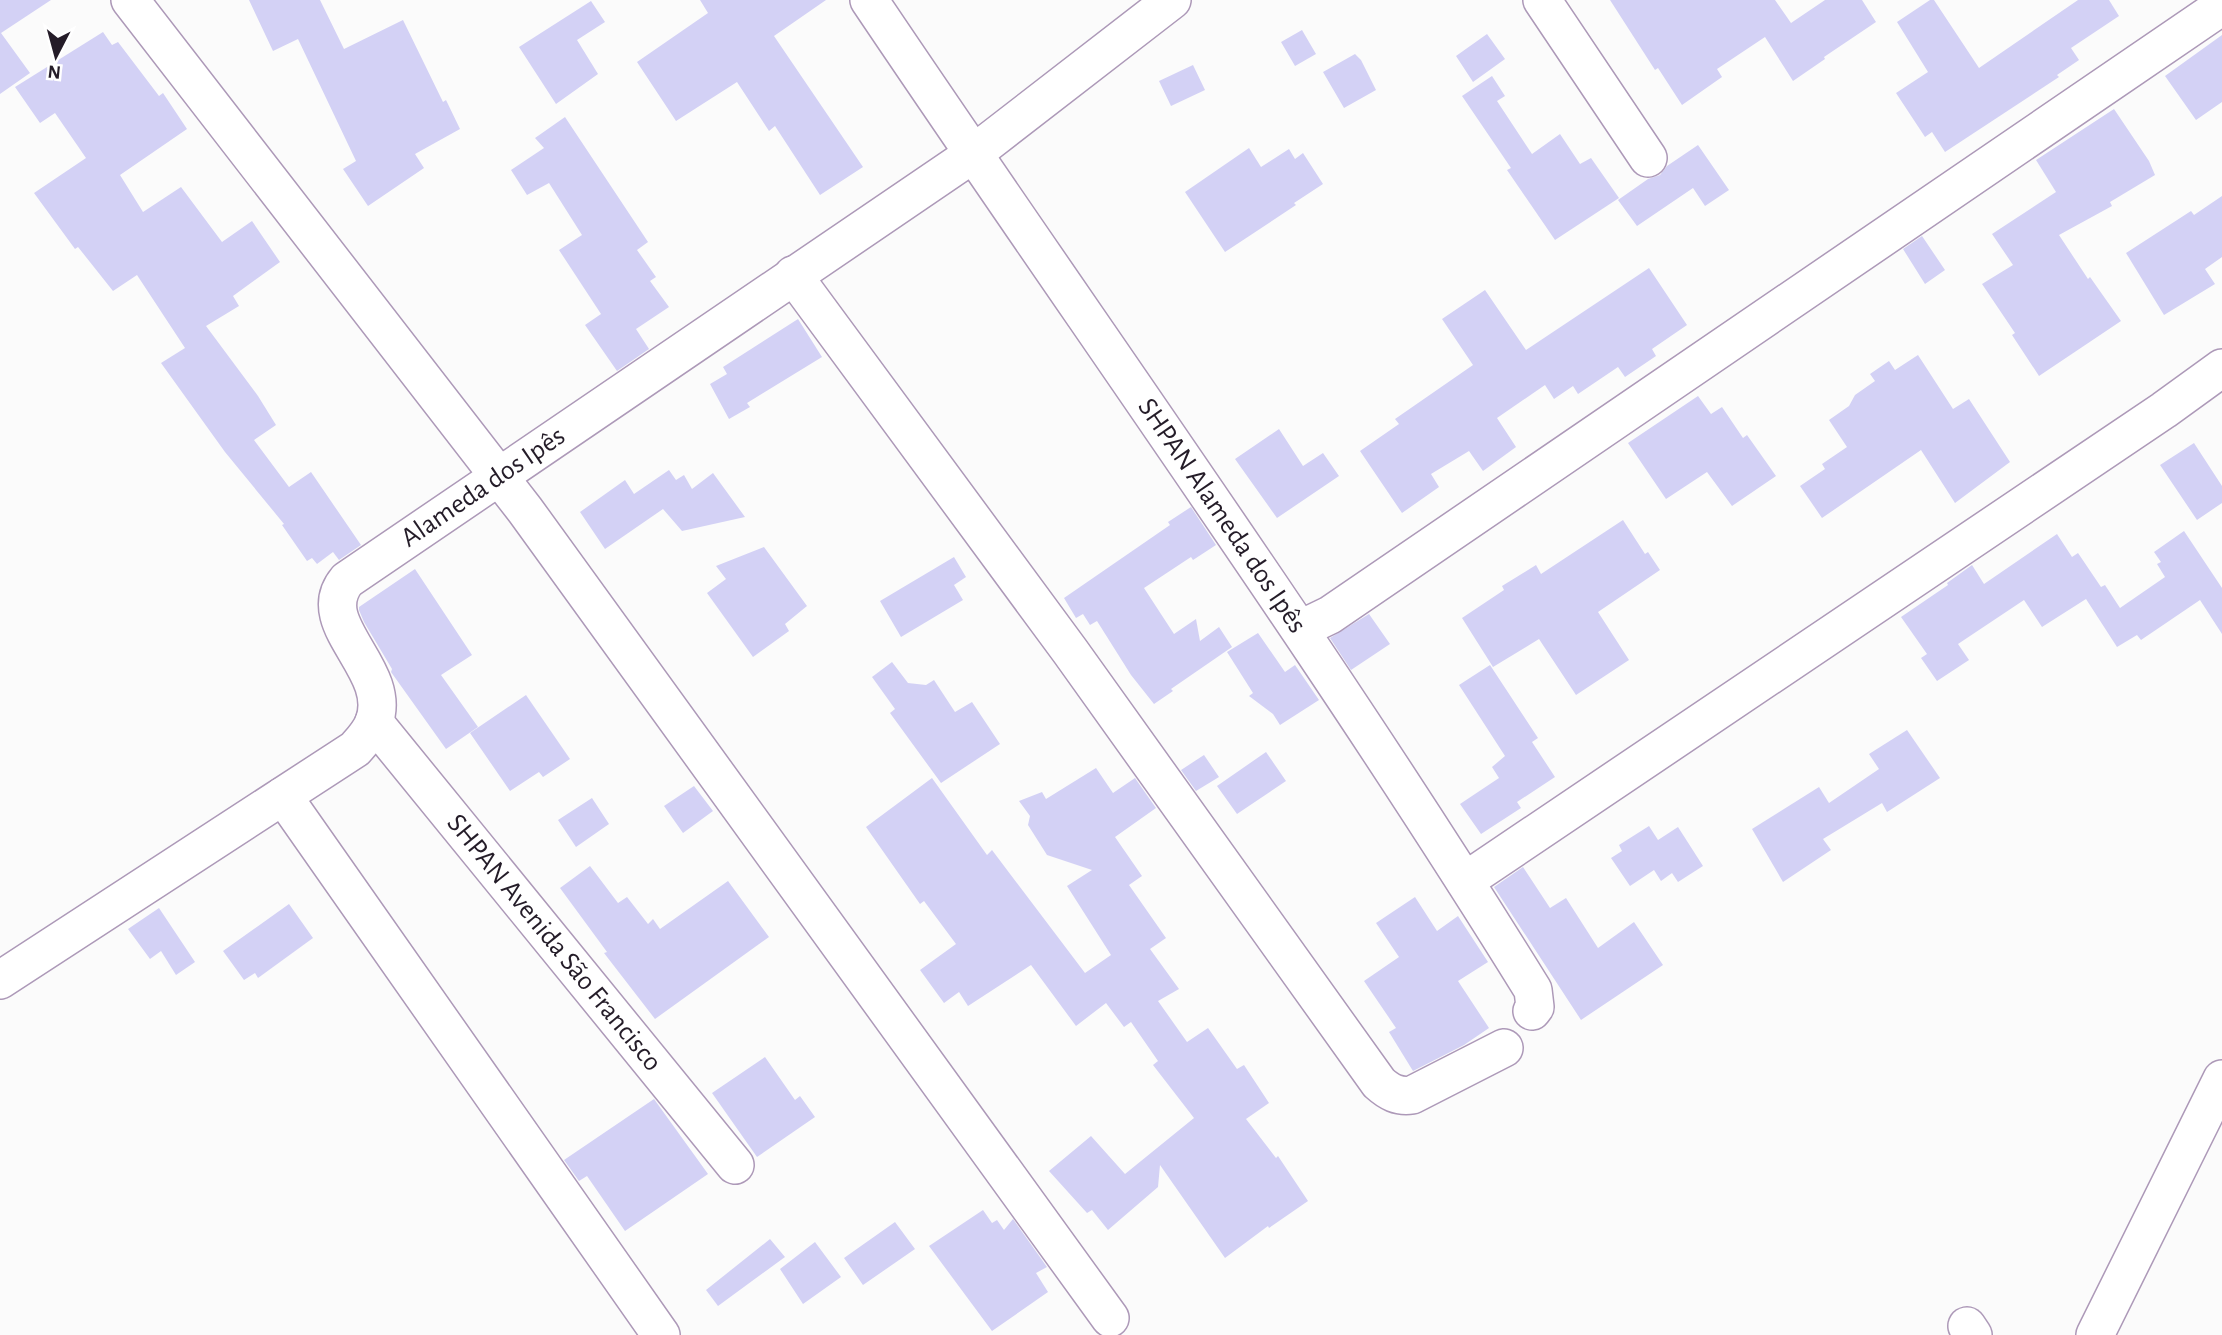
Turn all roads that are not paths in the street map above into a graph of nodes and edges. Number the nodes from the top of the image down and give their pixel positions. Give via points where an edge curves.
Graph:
1 (130, 0) edge
2 (1172, 0) edge
3 (1542, 0) edge
4 (872, 1) edge
5 (2222, 6) edge
6 (973, 154) junction
7 (1648, 158) dead end
8 (793, 275) junction
9 (2222, 368) edge
10 (498, 477) junction
11 (1301, 629) junction
12 (374, 723) junction
13 (283, 796) junction
14 (1465, 881) junction
15 (0, 980) edge
16 (1532, 1011) dead end
17 (1504, 1048) dead end
18 (2222, 1079) edge
19 (735, 1165) dead end
20 (1110, 1318) dead end
21 (661, 1335) edge
22 (2095, 1335) edge

1 - 10 street
2 - 6 street, Alameda dos Ipês
3 - 7 street
4 - 6 street
5 - 11 street via 1330,615
6 - 8 street, Alameda dos Ipês
6 - 11 street, SHPAN Alameda dos Ipês
8 - 10 street, Alameda dos Ipês
8 - 17 street via 1379,1083 1389,1092 1412,1095
9 - 14 street
10 - 12 street, Alameda dos Ipês via 347,580 336,597 338,616 376,691
10 - 20 street
11 - 14 street, SHPAN Alameda dos Ipês
12 - 13 street via 355,749
12 - 19 street, SHPAN Avenida São Francisco
13 - 15 street
13 - 21 street
14 - 16 street, SHPAN Alameda dos Ipês via 1533,990
18 - 22 street

